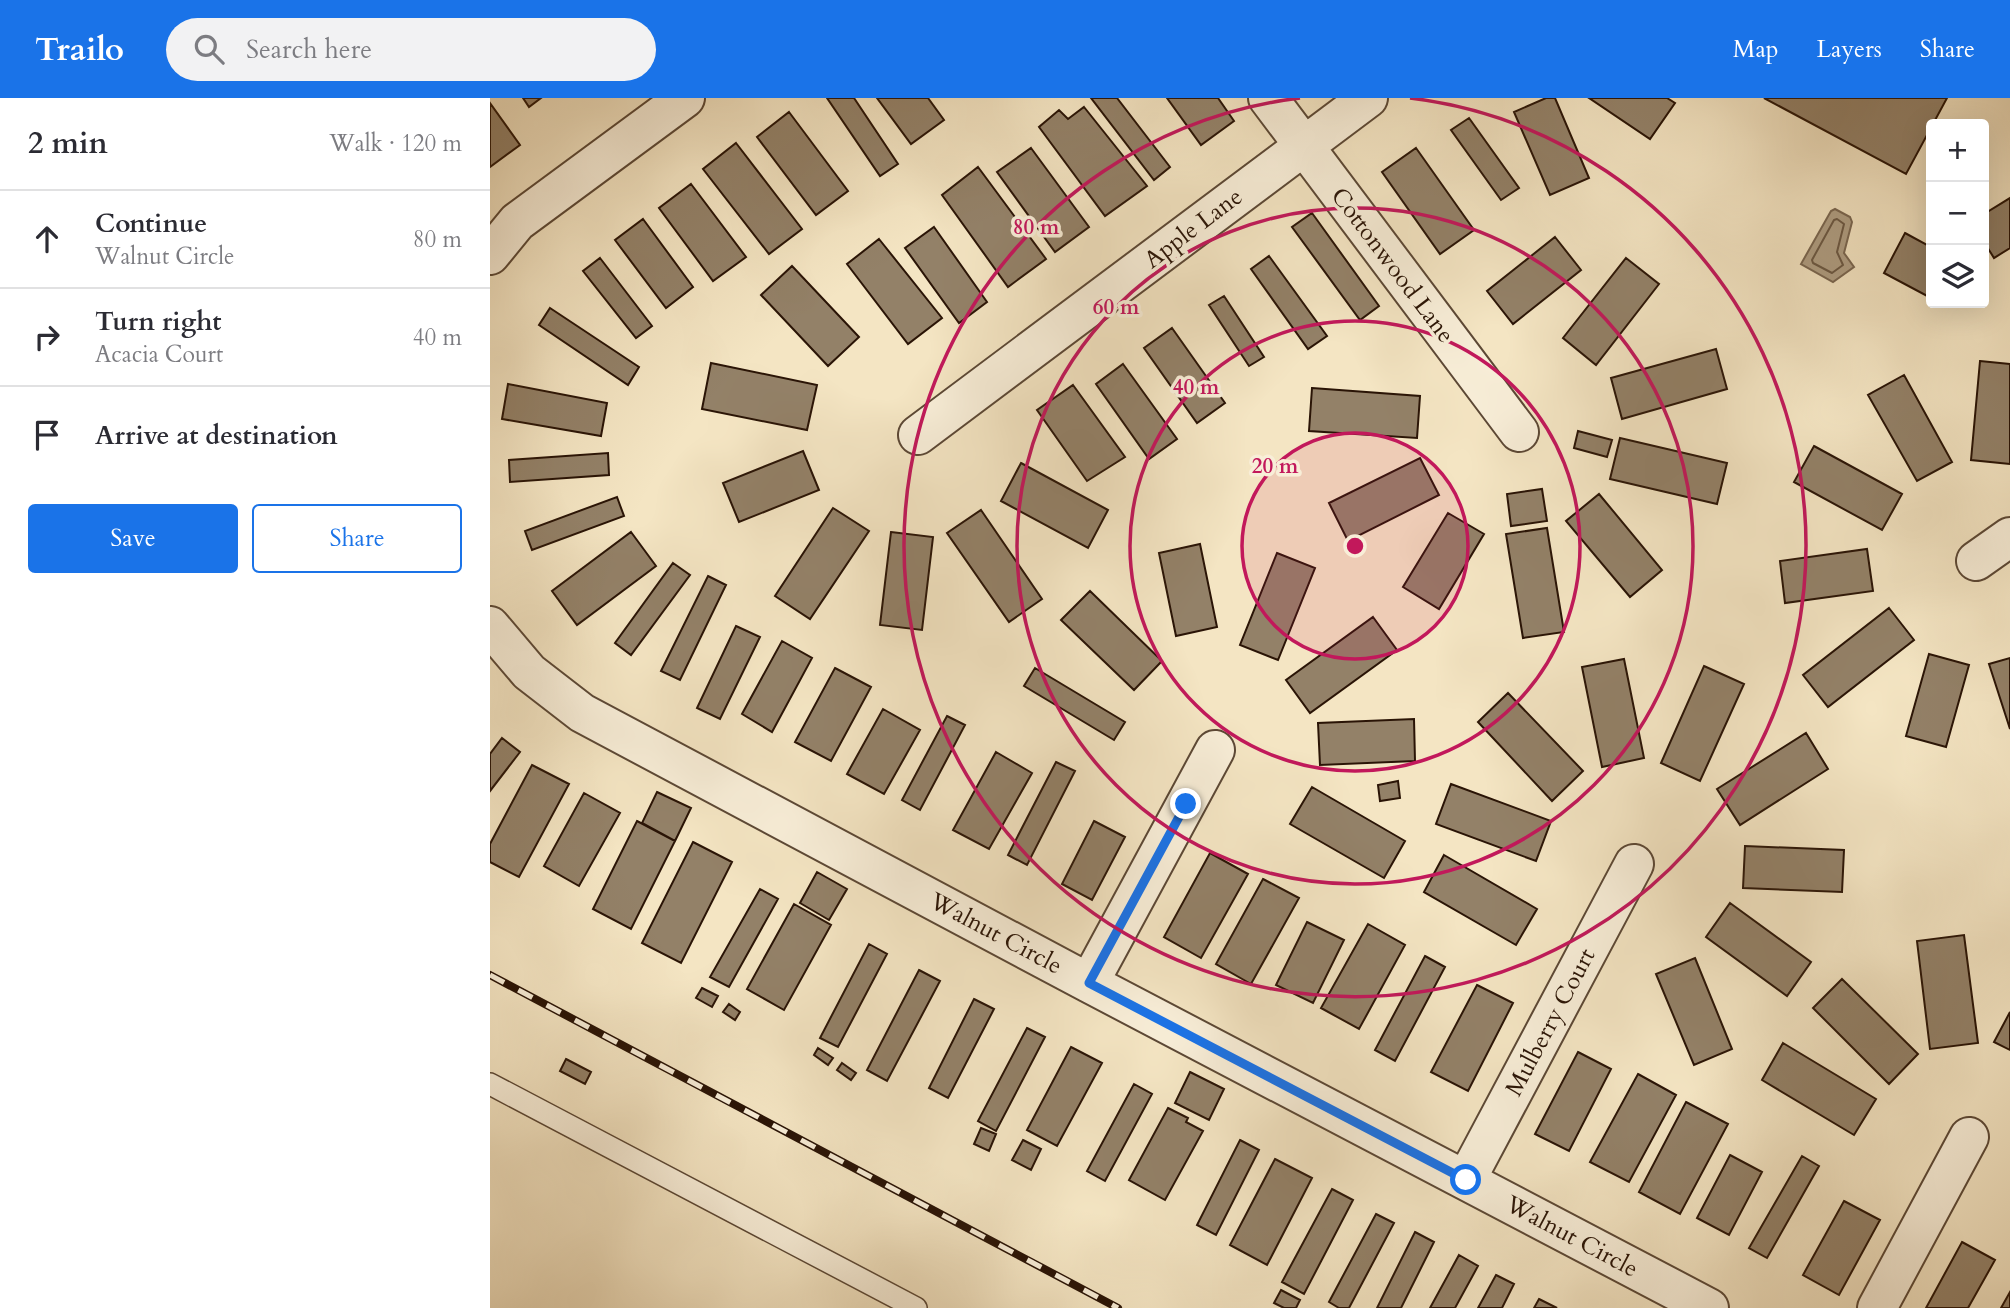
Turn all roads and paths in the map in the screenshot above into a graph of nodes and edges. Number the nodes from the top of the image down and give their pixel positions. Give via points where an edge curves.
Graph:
1 (685, 98) edge
2 (1268, 98) edge
3 (1368, 98) edge
4 (1303, 145) junction
5 (490, 255) edge
6 (1519, 432) dead end
7 (918, 435) dead end
8 (2010, 537) edge
9 (1976, 561) dead end
10 (490, 626) edge
11 (1215, 750) dead end
12 (1634, 864) dead end
13 (1089, 983) junction
14 (490, 1084) edge
15 (1969, 1138) dead end
16 (1466, 1180) junction
17 (916, 1308) edge
18 (1709, 1308) edge
19 (1877, 1308) edge

1 - 5 street via 517,222
2 - 4 street, Cottonwood Lane
3 - 4 street, Apple Lane
4 - 6 street, Cottonwood Lane
4 - 7 street, Apple Lane
8 - 9 street
10 - 13 street, Walnut Circle via 529,672 582,713
11 - 13 street
12 - 16 street, Mulberry Court
13 - 16 street, Walnut Circle
14 - 17 lane
15 - 19 street
16 - 18 street, Walnut Circle

